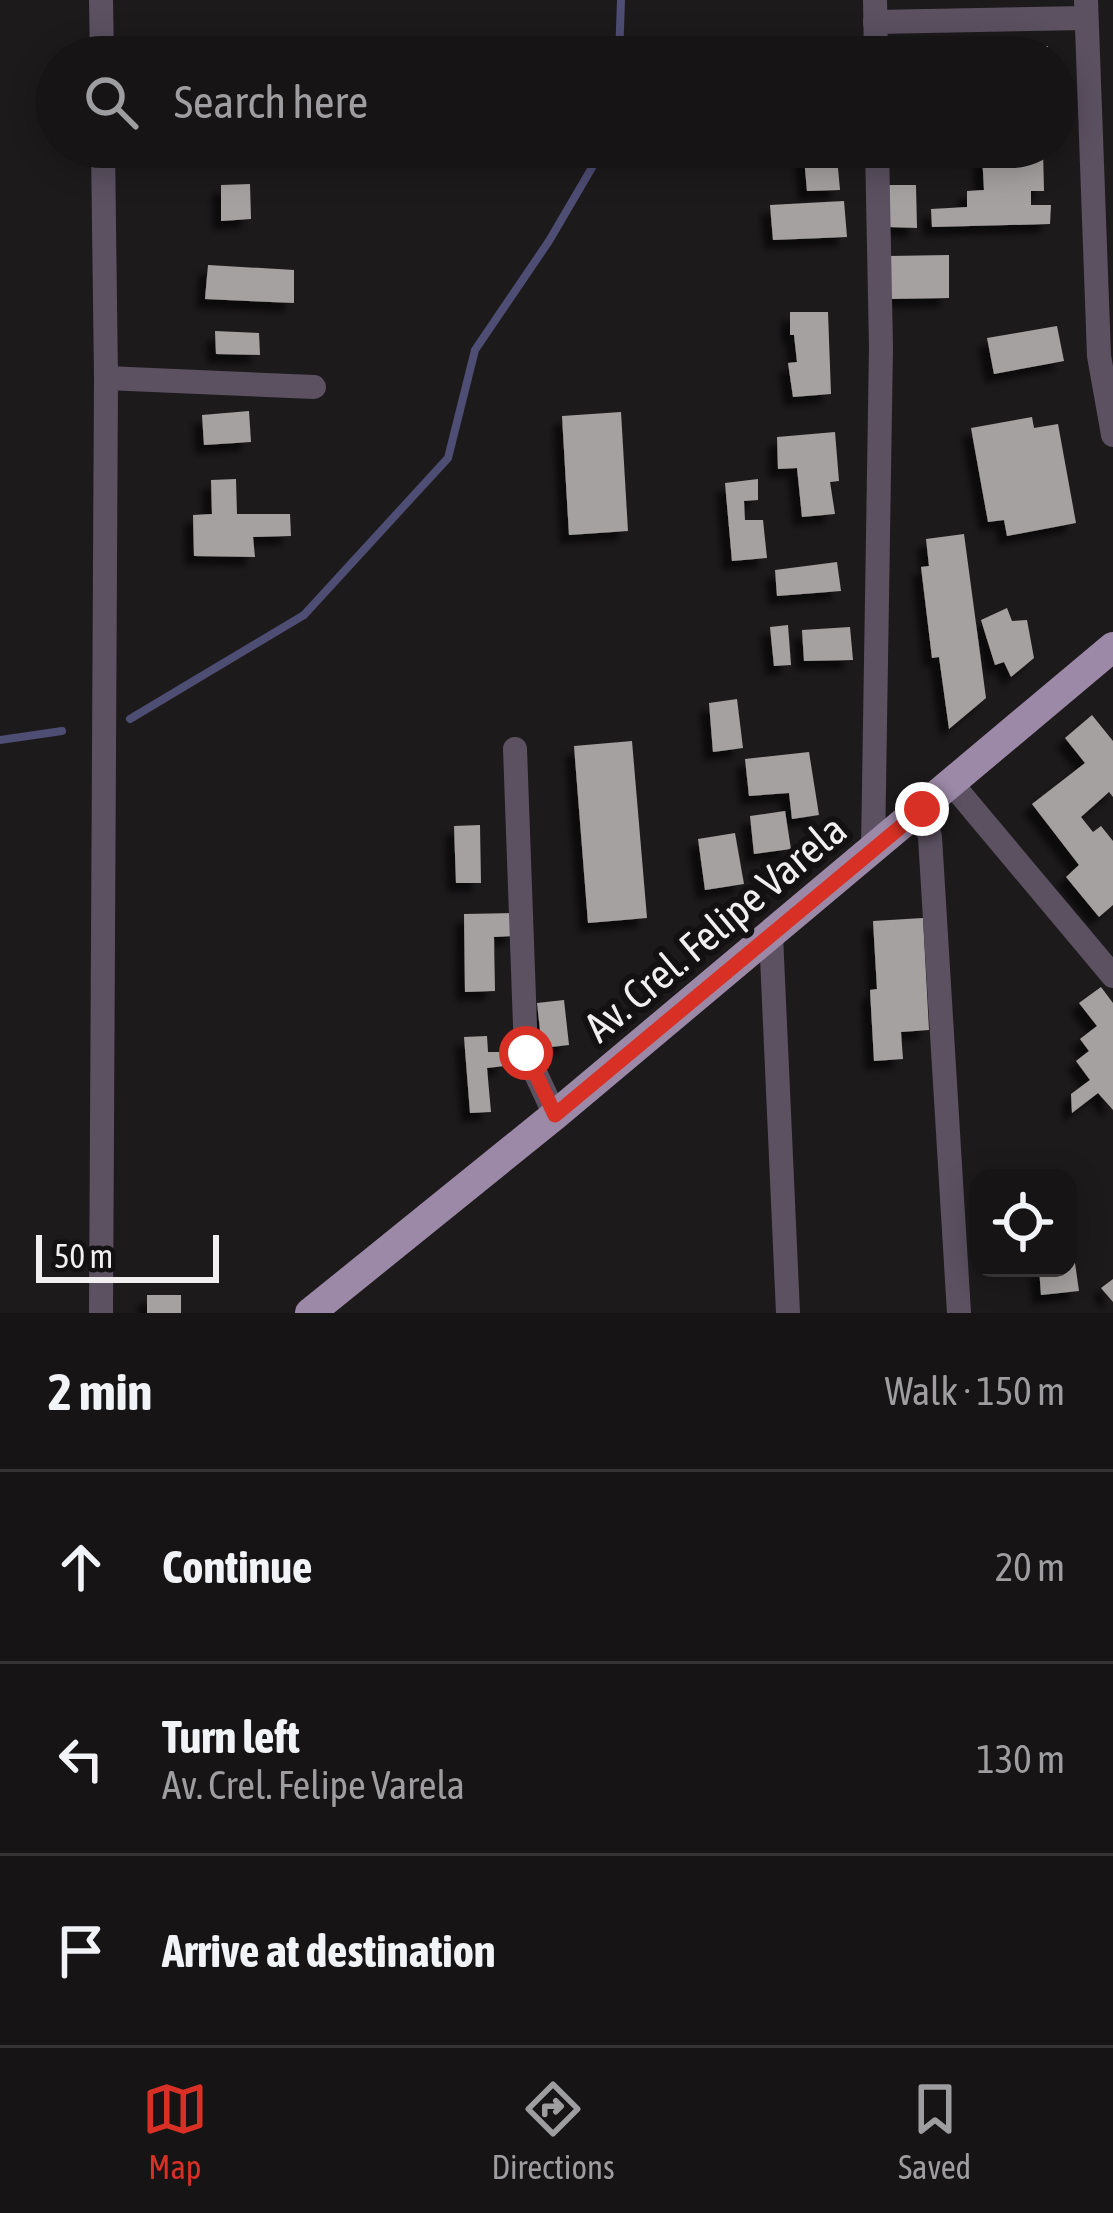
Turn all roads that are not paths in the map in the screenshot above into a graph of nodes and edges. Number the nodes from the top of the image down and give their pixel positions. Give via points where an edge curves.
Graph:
1 (101, 0) edge
2 (1086, 9) edge
3 (875, 11) edge
4 (102, 36) edge
5 (1101, 141) edge
6 (103, 168) edge
7 (878, 168) edge
8 (106, 378) junction
9 (314, 387) dead end
10 (1113, 435) edge
11 (1113, 647) edge
12 (514, 749) dead end
13 (952, 784) junction
14 (922, 809) junction
15 (873, 850) junction
16 (771, 935) junction
17 (1113, 976) edge
18 (555, 1115) junction
19 (101, 1313) edge
20 (310, 1313) edge
21 (788, 1313) edge
22 (959, 1313) edge

1 - 4 street
2 - 3 street
2 - 5 street
5 - 10 street via 1099,356
6 - 8 street
7 - 15 street
8 - 9 street
8 - 19 street
11 - 13 main road, Av. Crel. Felipe Varela
12 - 18 street via 526,1053
13 - 14 main road, Av. Crel. Felipe Varela
13 - 17 street
14 - 15 main road, Av. Crel. Felipe Varela
14 - 22 street
15 - 16 main road, Av. Crel. Felipe Varela
16 - 18 main road, Av. Crel. Felipe Varela
16 - 21 street
18 - 20 main road, Av. Crel. Felipe Varela

